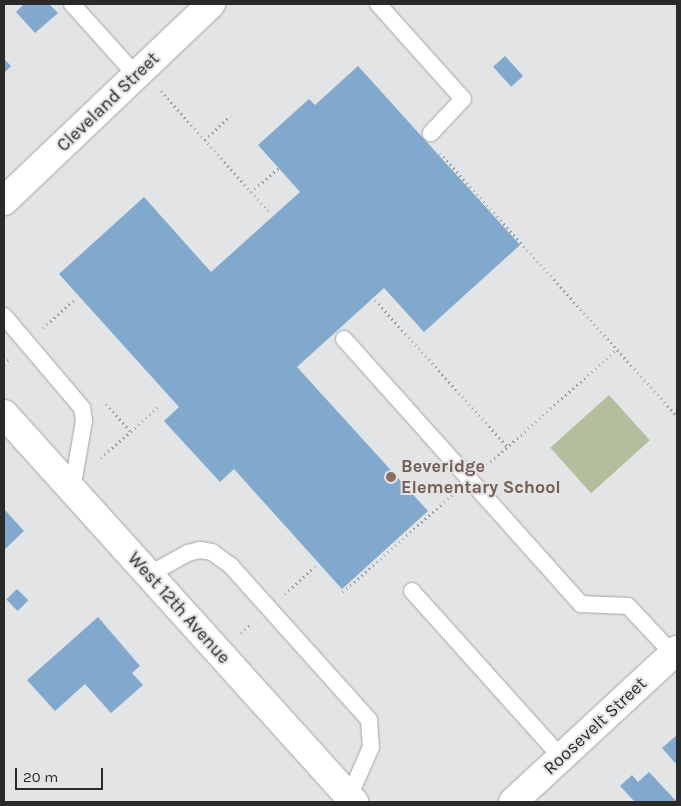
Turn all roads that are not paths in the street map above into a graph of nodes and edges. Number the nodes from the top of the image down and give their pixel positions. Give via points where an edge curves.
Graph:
1 (72, 4) edge
2 (212, 4) edge
3 (378, 4) edge
4 (136, 75) junction
5 (433, 140) road end
6 (4, 201) edge
7 (4, 316) edge
8 (344, 339) dead end
9 (4, 414) edge
10 (72, 490) junction
11 (148, 575) junction
12 (412, 591) dead end
13 (675, 652) edge
14 (561, 757) junction
15 (351, 799) edge
16 (513, 802) edge

1 - 4 lane
2 - 4 street, Cleveland Street
3 - 5 lane via 463,99
4 - 6 street, Cleveland Street
7 - 10 lane via 82,408 84,421
8 - 13 lane via 581,604 628,606
9 - 10 street, West 12th Avenue
10 - 11 street, West 12th Avenue
11 - 15 street, West 12th Avenue
11 - 15 lane via 200,550 212,552 231,566 368,720 371,747
12 - 14 lane
13 - 14 street, Roosevelt Street
14 - 16 street, Roosevelt Street

